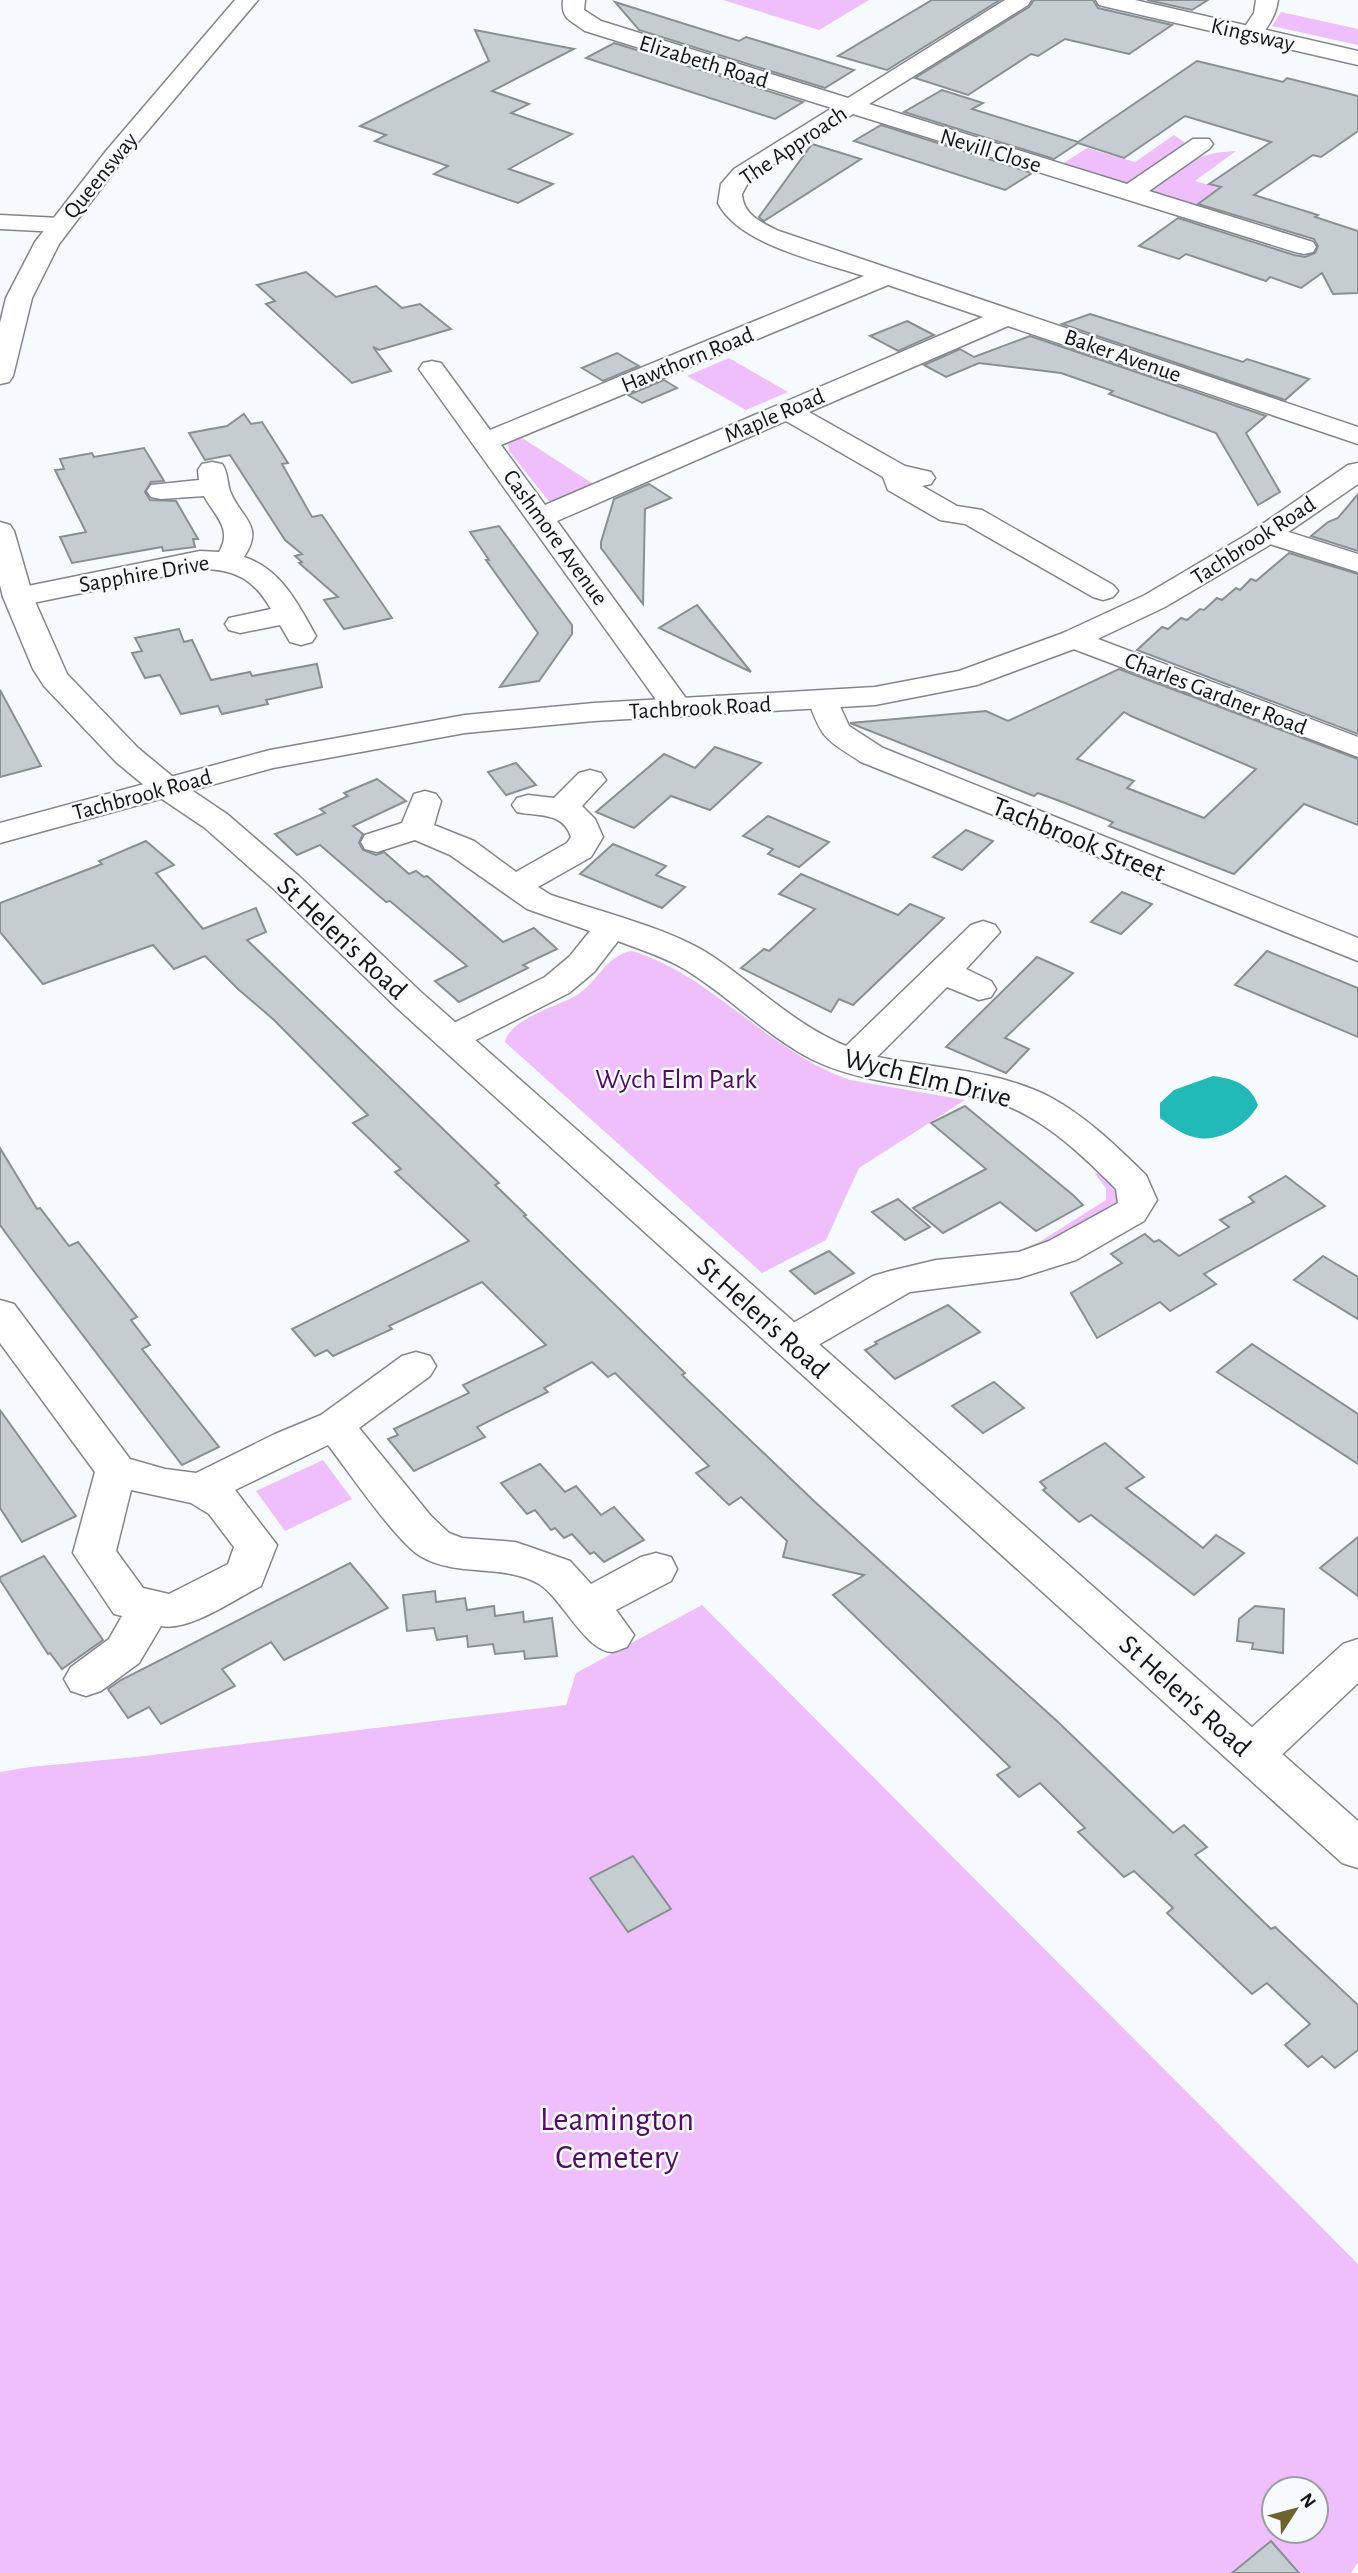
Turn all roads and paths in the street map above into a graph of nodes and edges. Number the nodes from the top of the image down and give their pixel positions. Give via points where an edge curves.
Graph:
1 (247, 0) edge
2 (574, 0) edge
3 (1020, 0) edge
4 (1107, 0) edge
5 (1267, 0) edge
6 (1251, 34) junction
7 (1358, 58) edge
8 (851, 106) junction
9 (1202, 141) dead end
10 (1130, 193) junction
11 (0, 222) edge
12 (60, 225) junction
13 (1312, 249) dead end
14 (887, 276) junction
15 (1008, 316) junction
16 (432, 369) dead end
17 (0, 376) edge
18 (786, 410) junction
19 (1358, 436) edge
20 (486, 441) junction
21 (1358, 471) edge
22 (161, 491) dead end
23 (542, 517) junction
24 (0, 531) edge
25 (1267, 534) junction
26 (228, 560) junction
27 (1358, 562) edge
28 (1103, 591) dead end
29 (18, 597) junction
30 (240, 624) dead end
31 (1074, 639) junction
32 (823, 700) junction
33 (678, 708) junction
34 (1358, 748) edge
35 (590, 780) dead end
36 (167, 789) junction
37 (528, 805) dead end
38 (563, 807) junction
39 (0, 833) edge
40 (377, 842) dead end
41 (514, 887) junction
42 (610, 928) junction
43 (983, 932) dead end
44 (1358, 950) edge
45 (943, 971) junction
46 (979, 989) dead end
47 (452, 1038) junction
48 (851, 1062) junction
49 (0, 1314) edge
50 (792, 1342) junction
51 (416, 1366) dead end
52 (335, 1426) junction
53 (116, 1470) junction
54 (200, 1489) junction
55 (656, 1569) dead end
56 (150, 1607) junction
57 (1358, 1657) edge
58 (86, 1679) dead end
59 (1253, 1754) junction
60 (1358, 1849) edge

1 - 12 street, Queensway
2 - 8 street, Elizabeth Road via 573,12 593,26
3 - 8 street, The Approach
4 - 6 street, Kingsway
5 - 6 street via 1265,13
6 - 7 street, Kingsway
8 - 10 street, Nevill Close
8 - 14 street, The Approach via 742,174 728,195 741,220 752,229
9 - 10 street
10 - 13 street, Nevill Close
11 - 12 street
12 - 17 street, Queensway via 19,298
14 - 15 street, Baker Avenue
14 - 20 street, Hawthorn Road
15 - 18 street, Maple Road
15 - 19 street, Baker Avenue
16 - 20 street, Cashmore Avenue
18 - 23 street, Maple Road
18 - 28 street via 896,473 898,484 950,514 972,516
20 - 23 street, Cashmore Avenue
21 - 25 street, Tachbrook Road
22 - 26 street via 212,479 239,527
23 - 33 street, Cashmore Avenue
24 - 29 street
25 - 27 street
25 - 31 street, Tachbrook Road via 1155,601
26 - 29 street, Sapphire Drive via 200,560
26 - 30 street, Sapphire Drive via 257,571 268,581 294,625
29 - 36 street via 55,680 116,746
31 - 32 street, Tachbrook Road via 949,684
31 - 34 street, Charles Gardner Road
32 - 33 street, Tachbrook Road
32 - 44 street, Tachbrook Street via 835,731 872,755
33 - 36 street, Tachbrook Road via 465,724 270,759
35 - 38 street
36 - 39 street, Tachbrook Road
36 - 47 street, St Helen's Road via 216,821
37 - 38 street
38 - 41 street via 584,826 584,845
40 - 41 street, Wych Elm Drive via 421,815
41 - 42 street, Wych Elm Drive via 551,908
42 - 47 street via 582,964 557,985
42 - 48 street, Wych Elm Drive via 673,949 699,963 790,1032
43 - 45 street
45 - 46 street
45 - 48 street
47 - 50 street, St Helen's Road
48 - 50 street, Wych Elm Drive via 995,1089 1036,1105 1097,1149 1133,1184 1138,1200 1130,1212 1050,1256 1019,1265 904,1279
49 - 53 street
50 - 59 street, St Helen's Road
51 - 52 street
52 - 54 street
52 - 55 street via 434,1544 457,1554 531,1562 555,1573 599,1620
53 - 54 street
53 - 56 street via 94,1553 129,1602
54 - 56 street via 224,1503 256,1545 246,1574 173,1612
56 - 58 street via 124,1651
57 - 59 street
59 - 60 street, St Helen's Road

